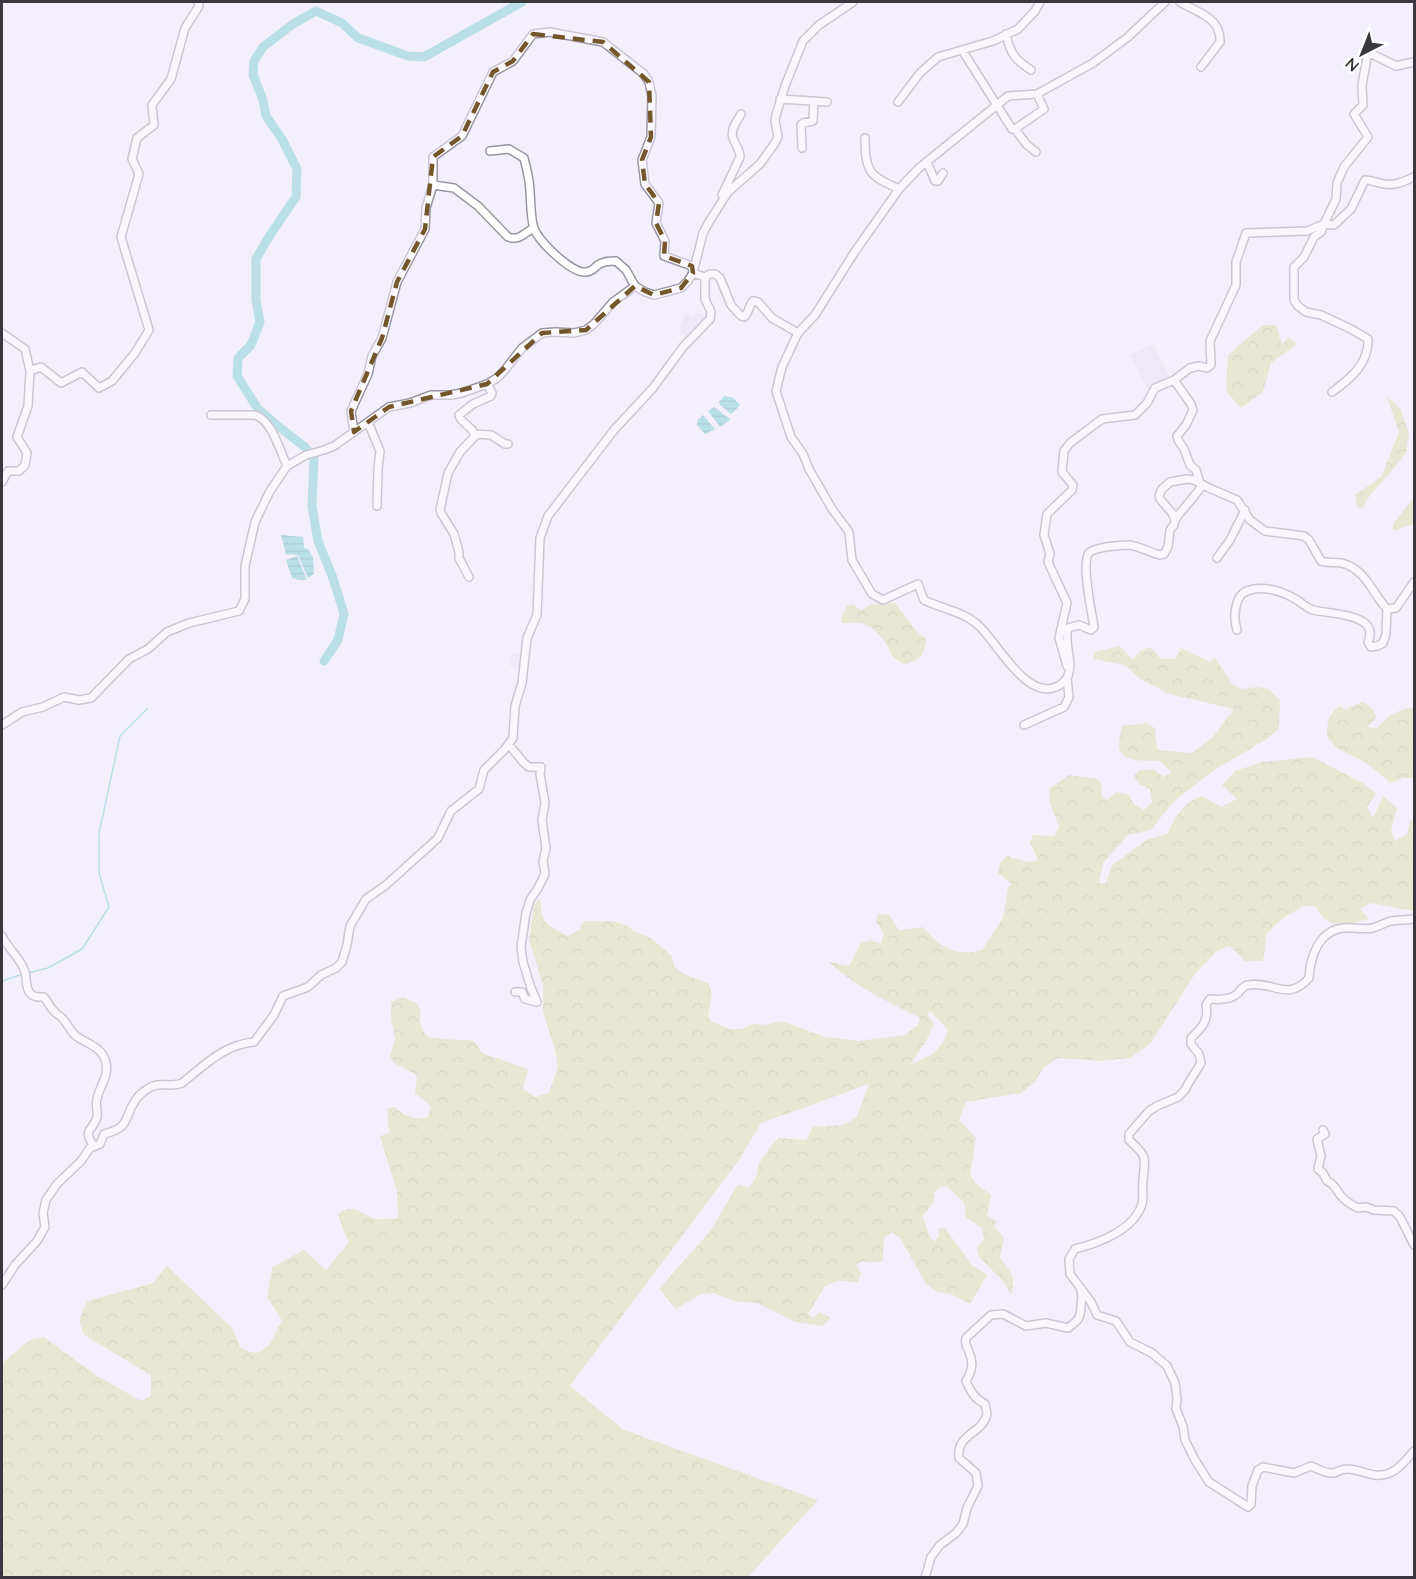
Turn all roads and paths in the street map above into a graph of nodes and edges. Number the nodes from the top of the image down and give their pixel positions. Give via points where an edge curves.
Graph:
1 (198, 2) edge
2 (853, 2) edge
3 (1040, 2) edge
4 (1165, 2) edge
5 (1180, 2) edge
6 (1191, 4) edge
7 (1006, 34) junction
8 (962, 50) junction
9 (1414, 62) edge
10 (1201, 67) dead end
11 (1031, 70) dead end
12 (1037, 94) junction
13 (780, 99) junction
14 (813, 101) junction
15 (827, 102) dead end
16 (898, 102) dead end
17 (996, 105) junction
18 (741, 114) dead end
19 (1015, 129) junction
20 (865, 138) dead end
21 (802, 148) dead end
22 (490, 151) dead end
23 (1036, 152) dead end
24 (927, 162) junction
25 (944, 173) dead end
26 (1414, 177) edge
27 (433, 185) junction
28 (899, 189) junction
29 (715, 214) junction
30 (1324, 224) junction
31 (534, 228) junction
32 (693, 273) junction
33 (705, 277) junction
34 (635, 286) junction
35 (2, 333) edge
36 (798, 333) junction
37 (30, 371) junction
38 (1174, 380) junction
39 (487, 384) junction
40 (1332, 393) dead end
41 (212, 415) dead end
42 (368, 422) junction
43 (354, 432) junction
44 (475, 434) junction
45 (508, 444) dead end
46 (287, 466) junction
47 (2, 482) edge
48 (1199, 483) junction
49 (377, 506) dead end
50 (1245, 510) junction
51 (1175, 520) junction
52 (1217, 558) dead end
53 (469, 577) dead end
54 (1414, 582) edge
55 (1387, 609) junction
56 (1237, 630) dead end
57 (1068, 675) junction
58 (2, 725) edge
59 (1024, 725) dead end
60 (509, 745) junction
61 (1414, 919) edge
62 (2, 936) edge
63 (515, 992) dead end
64 (1323, 1130) dead end
65 (94, 1146) junction
66 (1414, 1245) edge
67 (2, 1285) edge
68 (1079, 1286) junction
69 (1414, 1451) edge
70 (925, 1578) edge

1 - 37 street via 185,28 171,79 152,105 154,125 137,138 132,159 139,174 121,237 149,330 112,381 99,388 82,372 61,383 41,367
2 - 13 street via 803,41
3 - 7 street via 1022,27
4 - 12 street via 1094,63
5 - 6 street
6 - 10 street via 1217,24 1220,38
7 - 8 street
7 - 11 street via 1014,56
8 - 16 street via 934,59
8 - 17 street
9 - 30 street via 1396,66 1368,52 1363,105 1354,114 1368,137 1344,167 1336,199
12 - 17 street via 1008,96
12 - 19 street via 1044,109
13 - 14 street
13 - 29 street via 775,121 778,137 760,164 729,192
14 - 15 street
14 - 21 street via 813,121 801,125
17 - 19 street via 1011,129
17 - 24 street
18 - 29 street via 732,131 740,157
19 - 23 street
20 - 28 street via 872,172
22 - 31 street via 509,149 524,158
24 - 25 street via 935,181
24 - 28 street
26 - 30 street via 1397,184 1365,180 1351,209 1334,225
27 - 31 street via 454,188 508,237 520,238
27 - 32 street via 433,157 462,136 494,72 513,61 533,34 550,32 603,42 649,82 651,137 642,160 645,184 659,203 656,223 665,241 664,255 692,266
27 - 43 street via 425,229 397,282 382,338 351,411
28 - 36 street via 815,315
29 - 32 street via 703,233
30 - 38 street via 1307,231 1246,233 1236,262 1236,285 1210,341 1211,364 1207,368 1190,368
30 - 40 street via 1294,267 1294,300 1306,312 1321,315 1368,339 1369,346 1361,366
31 - 34 street via 557,257 571,267 587,272 599,264 616,261
32 - 33 street
32 - 34 street via 681,288 654,295
33 - 36 street via 715,274 720,278 731,305 741,316 746,315 753,301 758,302 772,318
33 - 60 street via 710,319 614,430 548,516 540,538 537,615 527,638
34 - 39 street via 586,330 542,333
35 - 37 street via 25,349
36 - 57 street via 776,391 791,437 849,532 852,560 872,594 883,600 918,584 924,600 977,623 1008,663 1031,684 1053,688
37 - 47 street via 28,406 17,437 27,453 25,465 19,471 8,471
38 - 48 street via 1193,410 1177,436
38 - 57 street via 1155,388 1135,415 1102,419 1064,451 1062,472 1073,485 1072,490 1047,514 1044,535 1050,554 1048,562 1067,603 1059,638
39 - 42 street via 462,393 430,395 389,407
39 - 44 street via 491,396 459,415
41 - 46 street via 260,416
42 - 43 street
42 - 49 street via 380,451
43 - 46 street via 334,446 306,454
44 - 45 street via 491,435
44 - 53 street via 448,473 440,510 454,534 460,561
46 - 58 street via 255,522 245,566 244,599 238,611 189,622 167,632 129,659 91,698 64,697 22,712
48 - 50 street via 1237,500
48 - 51 street via 1201,487
48 - 51 street via 1187,478 1170,482 1162,489 1160,499
50 - 52 street
50 - 55 street via 1250,520 1265,531 1304,536 1321,561 1351,567 1366,579
51 - 57 street via 1164,554 1131,545 1089,553 1086,563 1094,627 1068,628
54 - 55 street via 1396,608
55 - 56 street via 1383,643 1371,647 1368,628 1355,617 1313,610 1284,594 1267,588 1255,589 1239,596 1234,614
57 - 59 street via 1069,697 1064,707
60 - 63 street via 529,767 541,767 545,803 545,874 530,900 521,947 537,1002
60 - 65 street via 484,770 479,789 451,811 438,838 366,899 350,926 342,962 336,968 308,987 283,996 254,1042 220,1053 176,1086 151,1086 135,1101 124,1124 104,1134 100,1144
61 - 68 street via 1329,933 1313,952 1309,978 1301,987 1288,990 1262,984 1245,986 1222,1000 1210,999 1204,1024 1191,1038 1200,1063 1185,1090 1149,1111 1129,1134 1145,1162 1139,1211 1113,1235 1075,1249 1069,1259 1070,1274
62 - 65 street via 25,971 30,994 44,997 71,1031 95,1047 106,1061 104,1084 96,1100 97,1119 88,1134
64 - 66 street via 1325,1134 1317,1139 1321,1156 1318,1169 1327,1181 1358,1208 1394,1211
65 - 67 street via 46,1200 45,1227
68 - 69 street via 1097,1315 1116,1321 1130,1342 1167,1366 1175,1383 1176,1409 1185,1440 1195,1460 1209,1482 1248,1507 1258,1470 1263,1467 1294,1473 1311,1466 1332,1473 1354,1469 1386,1475 1403,1465
68 - 70 street via 1083,1296 1081,1315 1068,1328 1046,1323 1026,1326 1003,1314 991,1315 966,1338 972,1370 966,1381 972,1393 985,1404 987,1413 978,1430 963,1440 958,1450 959,1458 976,1473 978,1486 963,1524 931,1557

